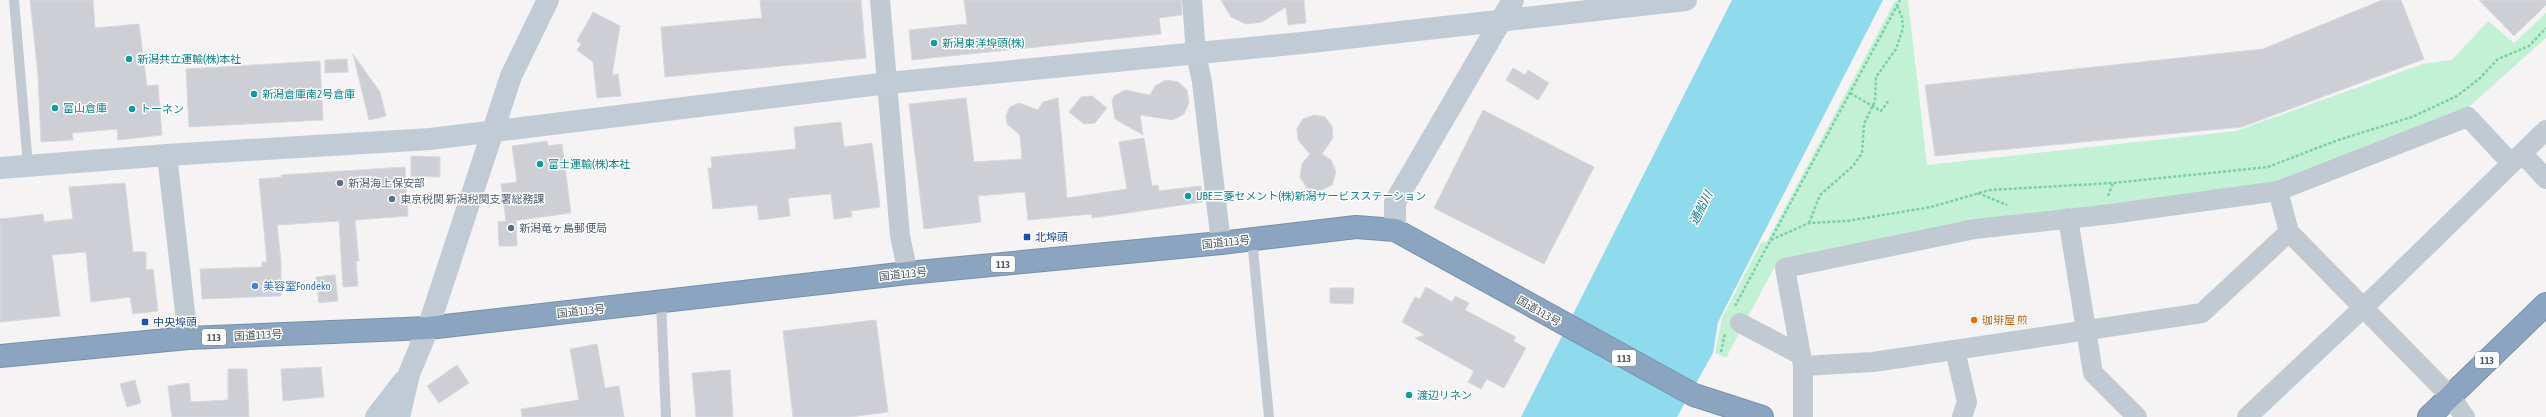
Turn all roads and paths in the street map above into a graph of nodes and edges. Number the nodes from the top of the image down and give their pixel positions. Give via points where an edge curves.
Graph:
1 (14, 0) edge
2 (548, 0) edge
3 (880, 0) edge
4 (1192, 0) edge
5 (1513, 0) edge
6 (1686, 0) edge
7 (1900, 0) edge
8 (1897, 6) junction
9 (1503, 19) junction
10 (2546, 28) edge
11 (1196, 54) junction
12 (888, 83) junction
13 (1850, 93) junction
14 (1889, 100) dead end
15 (1872, 108) junction
16 (493, 130) junction
17 (2546, 130) edge
18 (167, 154) junction
19 (2516, 158) junction
20 (28, 165) junction
21 (0, 168) edge
22 (2546, 179) edge
23 (2278, 192) junction
24 (2068, 218) junction
25 (1809, 223) junction
26 (1395, 230) junction
27 (2289, 232) junction
28 (1252, 239) junction
29 (1771, 240) junction
30 (1221, 243) junction
31 (908, 273) junction
32 (661, 302) junction
33 (2546, 304) edge
34 (2364, 307) junction
35 (1733, 320) junction
36 (428, 328) junction
37 (2085, 331) junction
38 (188, 338) junction
39 (1955, 350) junction
40 (1721, 352) dead end
41 (0, 356) edge
42 (1802, 360) junction
43 (409, 374) junction
44 (2450, 396) junction
45 (376, 417) edge
46 (399, 417) edge
47 (666, 417) edge
48 (1269, 417) edge
49 (1762, 417) edge
50 (1803, 417) edge
51 (1962, 417) edge
52 (2137, 417) edge
53 (2247, 417) edge
54 (2428, 417) edge
55 (2465, 417) edge

1 - 20 lane
2 - 16 street via 511,76
3 - 12 street
4 - 11 street
5 - 9 street
6 - 9 street
7 - 8 path
8 - 13 path
8 - 15 path via 1903,28 1896,49 1876,77 1877,89
9 - 11 street
9 - 26 street via 1395,202
10 - 25 path via 2529,46 2498,59 2480,78 2457,96 2412,116 2338,140 2268,167 2113,183 1990,190 1931,207 1847,221
11 - 12 street
11 - 30 street via 1202,82
12 - 16 street
12 - 31 street via 900,236
13 - 15 path
13 - 29 path
14 - 15 path via 1881,111
15 - 25 path via 1864,124 1862,153 1853,166 1820,195
16 - 18 street via 430,139
16 - 36 street
17 - 19 street
18 - 20 street
18 - 38 street
19 - 22 street
19 - 23 street via 2468,116
19 - 34 street
20 - 21 street
23 - 24 street
23 - 27 street
24 - 37 street
24 - 42 street via 1975,229 1785,268
25 - 29 path
26 - 28 highway, 国道113号 / 113 via 1356,227
26 - 49 highway, 国道113号 / 113 via 1694,395
27 - 34 street
27 - 37 street via 2202,313
28 - 30 highway, 国道113号 / 113
28 - 48 lane
29 - 35 path
30 - 31 highway, 国道113号 / 113
31 - 32 highway, 国道113号 / 113
32 - 36 highway, 国道113号 / 113
32 - 47 lane
33 - 44 highway, 113
34 - 44 street
34 - 53 street
35 - 40 path
35 - 42 street
36 - 38 highway, 国道113号 / 113
36 - 43 street
37 - 39 street
37 - 52 street via 2093,373
38 - 41 highway, 国道113号 / 113
39 - 42 street via 1873,362
39 - 51 street via 1967,402
42 - 50 street
43 - 45 street
43 - 46 street
44 - 54 highway, 113
44 - 55 street

